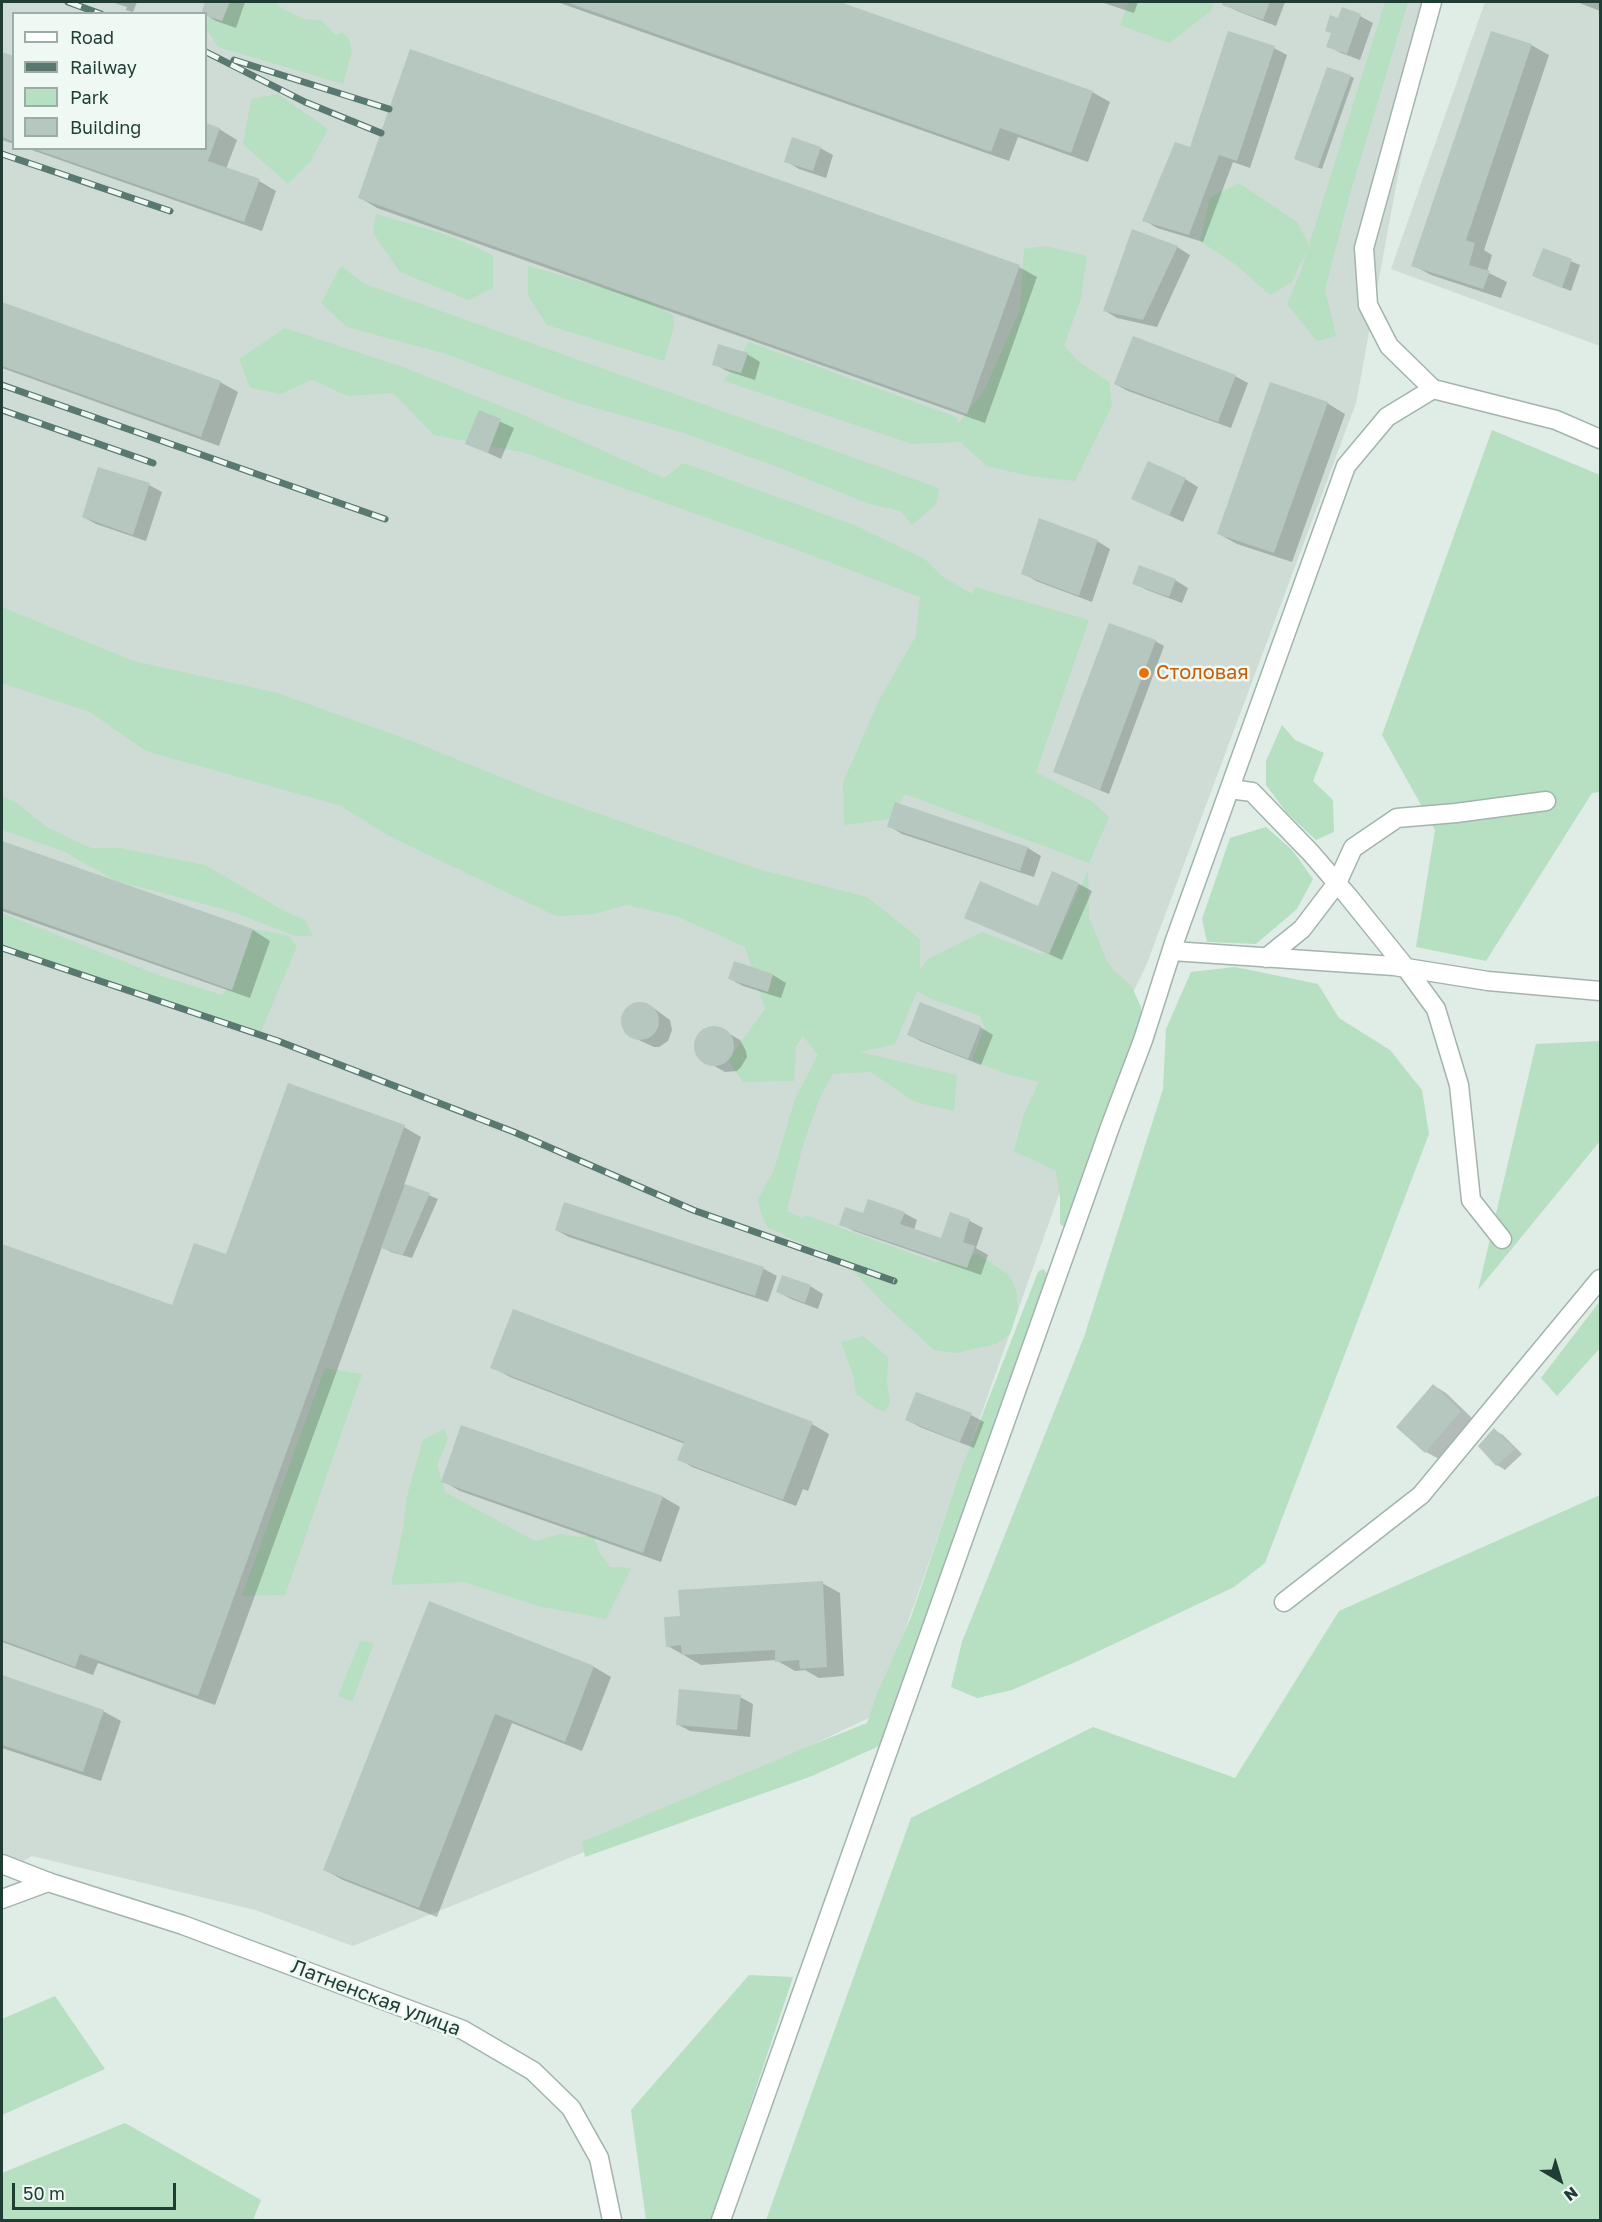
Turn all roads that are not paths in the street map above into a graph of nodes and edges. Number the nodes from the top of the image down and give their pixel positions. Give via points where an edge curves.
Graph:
1 (1432, 2) edge
2 (1433, 389) junction
3 (1600, 439) edge
4 (1230, 789) junction
5 (1546, 801) dead end
6 (1337, 883) junction
7 (1172, 951) junction
8 (1266, 957) junction
9 (1406, 968) junction
10 (1600, 991) edge
11 (1502, 1239) dead end
12 (1600, 1279) edge
13 (1284, 1602) dead end
14 (2, 1864) edge
15 (48, 1882) junction
16 (2, 1899) edge
17 (612, 2220) edge
18 (721, 2220) edge

1 - 2 street via 1364,248 1368,305 1389,346
2 - 3 street via 1556,420
2 - 4 street via 1387,417 1346,466
4 - 6 street via 1252,792
4 - 7 street
5 - 6 street via 1397,818 1353,848
6 - 8 street via 1302,929
6 - 9 street
7 - 8 street
7 - 18 street
8 - 9 street
9 - 10 street via 1488,981
9 - 11 street via 1436,1009 1459,1085 1471,1200
12 - 13 street via 1421,1495
14 - 15 street, Латненская улица
15 - 16 street
15 - 17 street, Латненская улица via 183,1925 463,2030 533,2072 571,2108 598,2158

